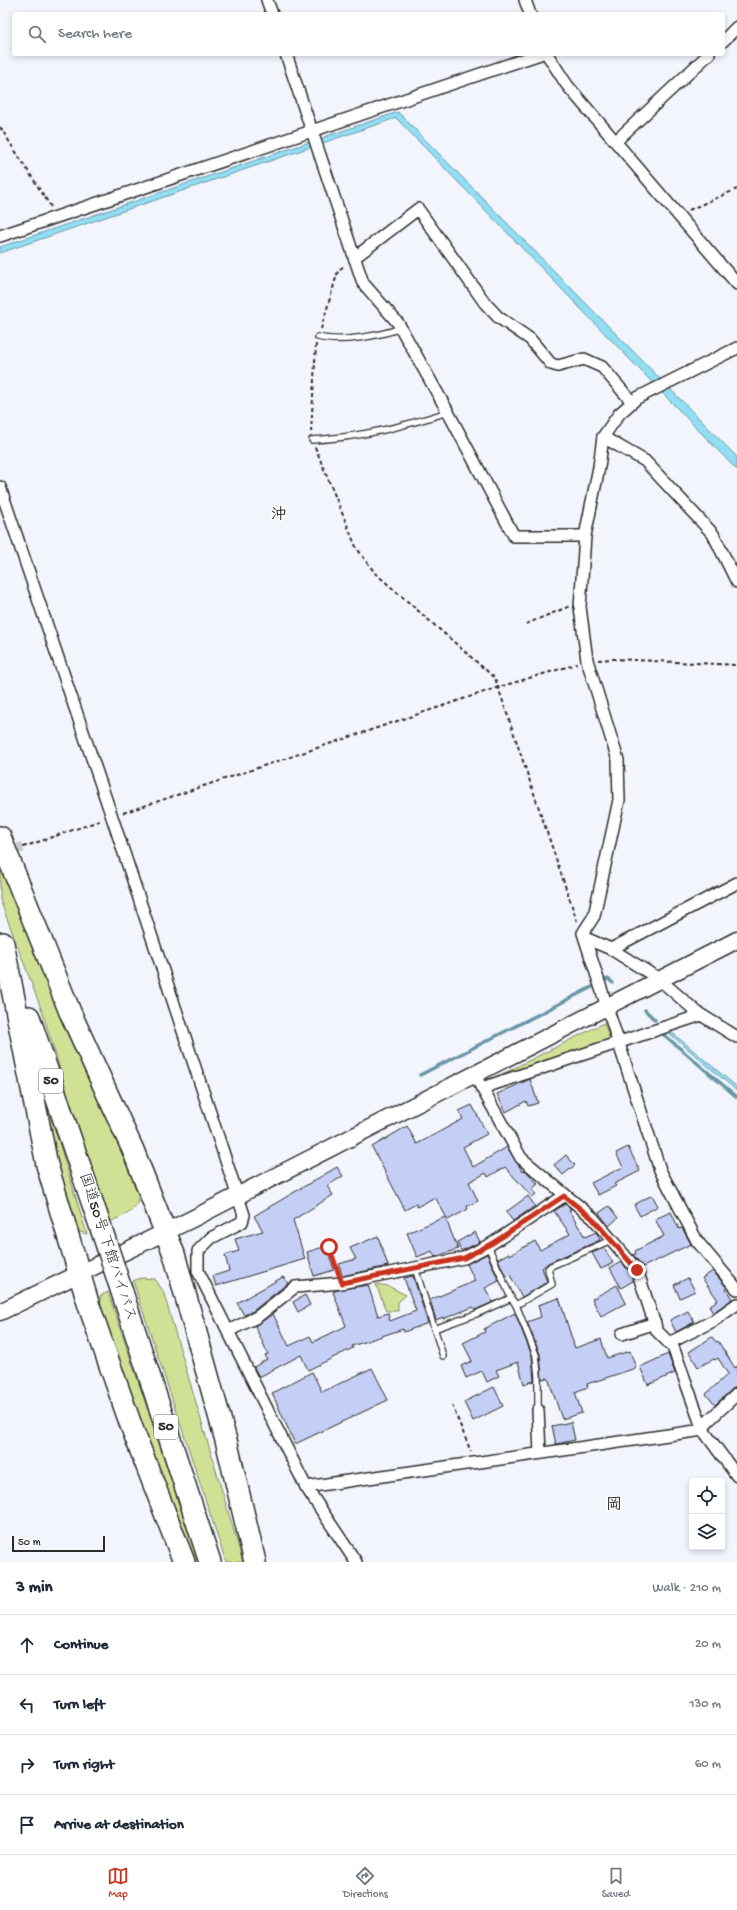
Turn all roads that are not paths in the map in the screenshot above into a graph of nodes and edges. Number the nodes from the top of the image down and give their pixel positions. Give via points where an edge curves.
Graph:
1 (267, 0) edge
2 (525, 0) edge
3 (271, 12) edge
4 (529, 12) edge
5 (737, 28) edge
6 (725, 39) edge
7 (287, 56) edge
8 (534, 56) edge
9 (548, 56) edge
10 (707, 56) edge
11 (313, 132) junction
12 (616, 141) junction
13 (0, 236) edge
14 (354, 258) junction
15 (737, 284) edge
16 (401, 328) junction
17 (318, 337) road end
18 (737, 348) edge
19 (632, 402) junction
20 (448, 412) junction
21 (603, 437) junction
22 (312, 440) road end
23 (0, 487) edge
24 (585, 536) junction
25 (737, 582) edge
26 (0, 837) edge
27 (737, 883) edge
28 (584, 935) junction
29 (2, 938) edge
30 (737, 940) edge
31 (611, 949) junction
32 (659, 979) junction
33 (606, 1008) junction
34 (701, 1015) junction
35 (737, 1037) edge
36 (619, 1042) junction
37 (474, 1074) junction
38 (482, 1088) junction
39 (238, 1195) junction
40 (564, 1196) junction
41 (166, 1231) junction
42 (611, 1240) junction
43 (488, 1246) junction
44 (414, 1268) junction
45 (80, 1275) junction
46 (737, 1289) edge
47 (511, 1298) junction
48 (737, 1304) edge
49 (516, 1305) junction
50 (0, 1312) edge
51 (654, 1323) junction
52 (434, 1329) junction
53 (228, 1331) junction
54 (622, 1334) dead end
55 (669, 1343) junction
56 (443, 1356) dead end
57 (737, 1394) edge
58 (538, 1410) joint
59 (704, 1430) junction
60 (540, 1453) junction
61 (737, 1476) edge
62 (306, 1487) junction
63 (184, 1562) edge
64 (210, 1562) edge
65 (255, 1562) edge
66 (356, 1562) edge

1 - 3 street
2 - 4 street
5 - 6 street
7 - 11 street
8 - 11 street
9 - 12 street via 567,85
10 - 12 street
11 - 13 street
11 - 14 street
12 - 15 street
14 - 16 street via 363,283
14 - 19 street via 418,209 484,303 498,317 530,339 551,364 558,366 584,359 602,367
16 - 17 lane via 331,340
16 - 20 street
18 - 19 street
19 - 21 street via 619,414
20 - 22 lane via 395,428 347,438
20 - 24 street via 514,536
21 - 24 street
21 - 25 street via 645,461 713,534
23 - 39 street
24 - 28 street via 580,603 587,660 618,760 619,800 594,916
26 - 41 highway via 70,1012
27 - 31 street
28 - 31 street
28 - 33 street
29 - 45 highway via 47,1165
29 - 64 highway, 国道50号 下館バイパス / 50, bridge via 101,1228
30 - 32 street
31 - 32 street
32 - 33 street
32 - 34 street
33 - 36 street
33 - 37 street
34 - 35 street
34 - 36 street
36 - 38 street
36 - 46 street via 660,1170 697,1241
37 - 38 street
37 - 39 street
38 - 40 street via 521,1158
39 - 41 street
39 - 53 street via 244,1215 242,1222 211,1238 198,1251 198,1271
40 - 42 street via 592,1218
40 - 43 street
41 - 45 street
41 - 65 highway via 228,1444
42 - 49 lane via 551,1266 548,1269 552,1284
42 - 51 street via 637,1270
43 - 44 street via 464,1258
43 - 47 lane
44 - 52 lane
44 - 53 street via 342,1283 295,1287 257,1317
45 - 50 street
45 - 63 highway via 130,1420
47 - 49 lane
47 - 52 lane
48 - 55 street via 713,1321
49 - 58 lane via 536,1355
51 - 54 street
51 - 55 street via 657,1331
52 - 56 lane
53 - 62 street
55 - 59 street via 673,1347
57 - 59 street via 707,1422
58 - 60 street
59 - 60 street
59 - 61 street
60 - 62 street
62 - 66 street

